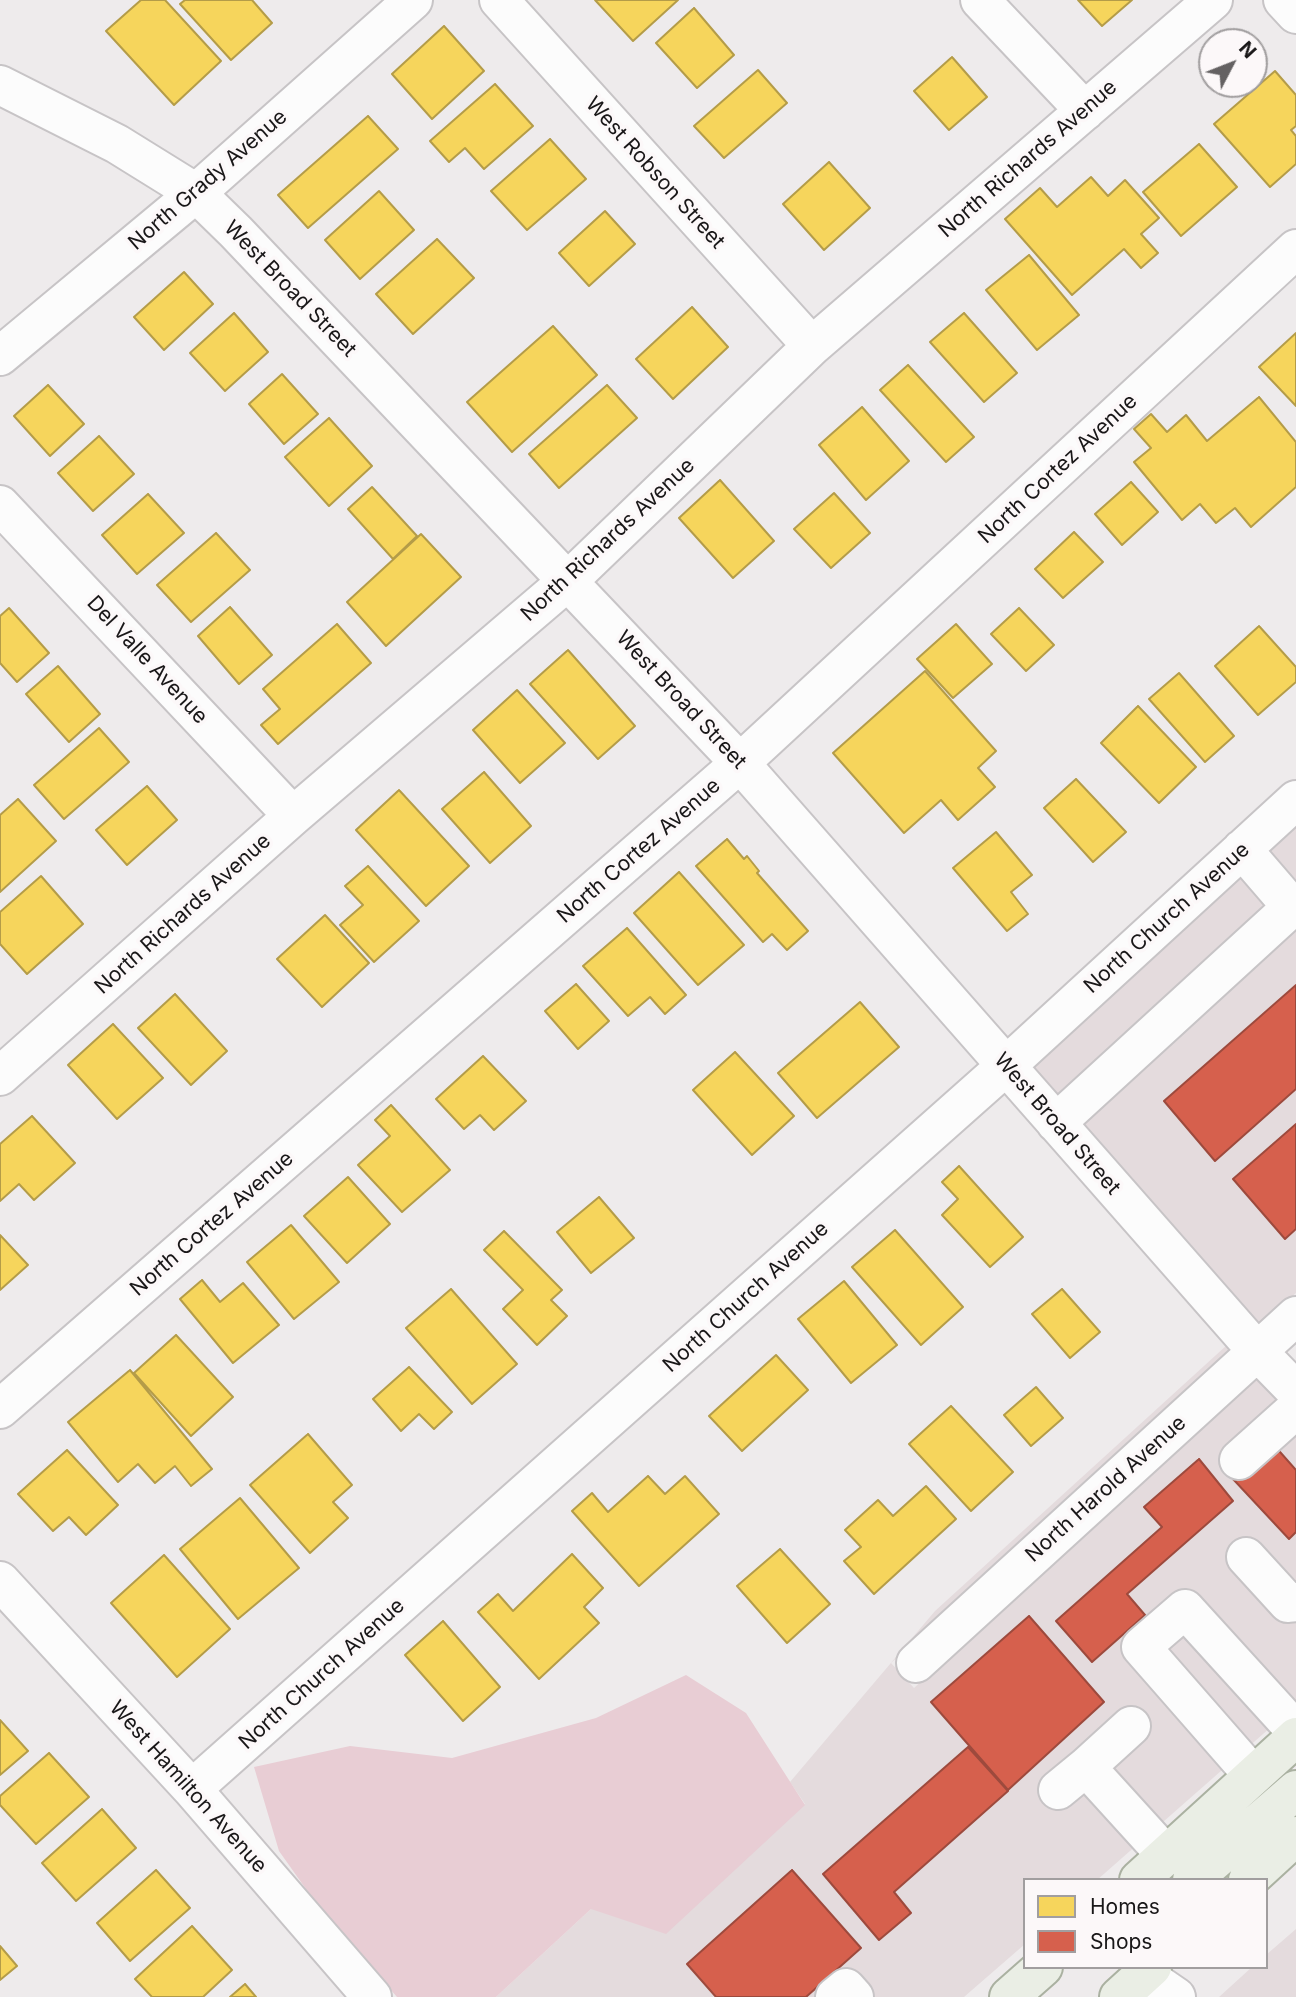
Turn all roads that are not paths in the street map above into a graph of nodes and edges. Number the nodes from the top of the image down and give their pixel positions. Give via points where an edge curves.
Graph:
1 (413, 0) edge
2 (499, 0) edge
3 (980, 0) edge
4 (1213, 0) edge
5 (1283, 0) edge
6 (1296, 14) edge
7 (0, 85) edge
8 (1085, 111) junction
9 (196, 193) junction
10 (1296, 249) edge
11 (812, 346) junction
12 (0, 356) edge
13 (0, 505) edge
14 (569, 580) junction
15 (740, 763) junction
16 (1296, 800) edge
17 (293, 816) junction
18 (1242, 849) junction
19 (1294, 906) edge
20 (6, 1060) edge
21 (1006, 1066) junction
22 (1056, 1123) junction
23 (1296, 1316) edge
24 (1257, 1351) junction
25 (1296, 1391) edge
26 (0, 1409) edge
27 (1296, 1409) edge
28 (1239, 1460) dead end
29 (1246, 1557) dead end
30 (0, 1581) edge
31 (1296, 1602) edge
32 (916, 1663) dead end
33 (1237, 1667) junction
34 (1193, 1706) junction
35 (1131, 1726) dead end
36 (1296, 1731) edge
37 (1296, 1737) edge
38 (1253, 1775) junction
39 (192, 1789) junction
40 (1296, 1790) edge
41 (1296, 1836) edge
42 (1166, 1871) edge
43 (1250, 1878) edge
44 (1041, 1969) edge
45 (1141, 1977) edge
46 (372, 1997) edge
47 (835, 1997) edge
48 (854, 1997) edge
49 (1009, 1997) edge
50 (1176, 1997) edge

1 - 9 street, North Grady Avenue
2 - 11 street, West Robson Street
3 - 8 street
4 - 8 street, North Richards Avenue
5 - 6 street
7 - 9 street, West Broad Street via 117,144
8 - 11 street, North Richards Avenue
9 - 12 street, North Grady Avenue
9 - 14 street, West Broad Street
10 - 15 street, North Cortez Avenue
11 - 14 street, North Richards Avenue
13 - 17 street, Del Valle Avenue
14 - 15 street, West Broad Street
14 - 17 street, North Richards Avenue
15 - 21 street, West Broad Street
15 - 26 street, North Cortez Avenue
16 - 18 street, North Church Avenue
17 - 20 street, North Richards Avenue
18 - 19 street
18 - 21 street, North Church Avenue
19 - 22 street
21 - 22 street, West Broad Street
21 - 39 street, North Church Avenue
22 - 24 street, West Broad Street
23 - 24 street, North Harold Avenue
24 - 25 street, West Broad Street
24 - 32 street, North Harold Avenue
27 - 28 street
29 - 31 street via 1288,1603
30 - 39 street, West Hamilton Avenue
33 - 34 street
33 - 34 street via 1185,1609 1141,1647
33 - 36 street
34 - 38 street
35 - 42 street via 1072,1779
37 - 38 main road
38 - 42 main road
39 - 46 street, West Hamilton Avenue
40 - 42 main road
41 - 43 main road
44 - 49 main road
45 - 50 street
47 - 48 street via 846,1988

